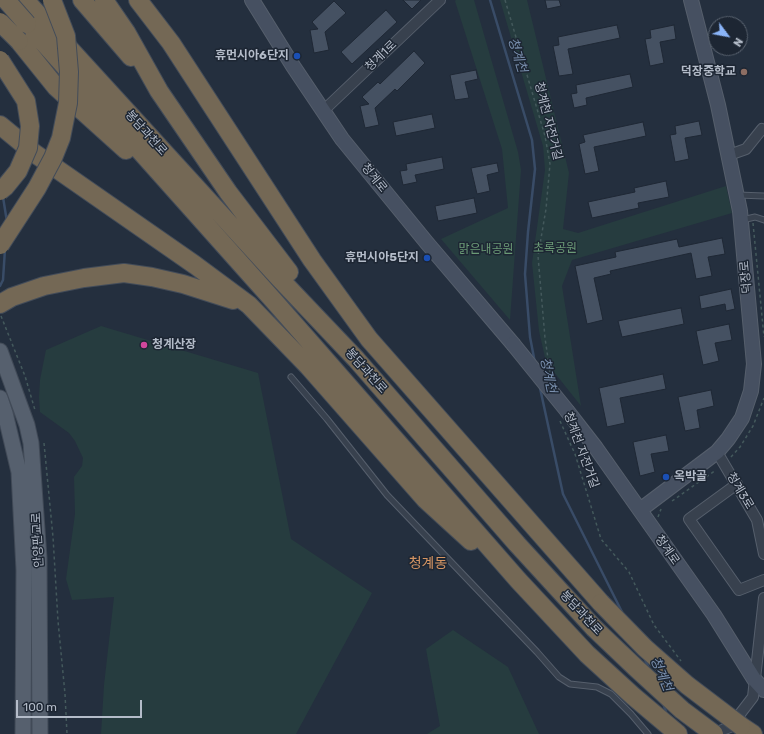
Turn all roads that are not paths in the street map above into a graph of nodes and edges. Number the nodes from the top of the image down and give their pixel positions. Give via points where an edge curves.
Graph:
1 (7, 0) edge
2 (52, 0) edge
3 (82, 0) edge
4 (138, 0) edge
5 (252, 0) edge
6 (440, 0) edge
7 (691, 0) edge
8 (102, 7) edge
9 (29, 12) edge
10 (0, 15) edge
11 (0, 22) edge
12 (0, 60) edge
13 (323, 111) junction
14 (0, 125) edge
15 (764, 130) edge
16 (729, 155) junction
17 (0, 191) edge
18 (737, 194) junction
19 (764, 196) edge
20 (194, 212) junction
21 (741, 220) junction
22 (764, 220) edge
23 (0, 245) edge
24 (0, 304) edge
25 (249, 305) junction
26 (0, 351) edge
27 (356, 358) junction
28 (291, 377) dead end
29 (0, 398) edge
30 (717, 452) junction
31 (737, 484) junction
32 (640, 510) junction
33 (761, 522) edge
34 (764, 554) edge
35 (518, 580) junction
36 (764, 580) edge
37 (764, 598) edge
38 (764, 661) edge
39 (754, 679) junction
40 (764, 690) edge
41 (730, 731) edge
42 (23, 734) edge
43 (40, 734) edge
44 (648, 734) edge
45 (678, 734) edge

1 - 9 highway, 봉담과천로, bridge
1 - 10 main road
2 - 23 highway, bridge via 66,36 69,72 68,103 61,138 38,188
3 - 8 highway
4 - 41 highway, 봉담과천로, bridge via 171,43 312,260 369,339 600,603 687,685
5 - 13 street, 청계로
6 - 13 street, 청계1로
7 - 16 street, 덕장로
8 - 27 highway via 228,192
9 - 20 highway, 봉담과천로
9 - 27 highway, 봉담과천로
11 - 20 highway, bridge via 56,87
12 - 17 highway, bridge via 26,101 30,126 28,148 18,171
13 - 32 street, 청계로, bridge via 342,139 513,344 563,414 596,448
14 - 25 highway, 봉담과천로 via 63,174
15 - 16 street via 762,129 746,149
16 - 18 street, 덕장로
18 - 19 lane
18 - 21 street, 덕장로
20 - 35 highway, 봉담과천로
21 - 22 lane via 755,217
21 - 30 street, 덕장로 via 754,364 751,391 742,418
24 - 25 highway via 44,286 124,273 183,284
25 - 35 highway, 봉담과천로 via 308,366 424,499
26 - 43 main road, 안양판교로 via 27,425 32,449 39,558
27 - 41 highway, 봉담과천로, bridge via 517,544 594,628 682,710
28 - 44 lane via 387,495 559,677 570,684 597,687 610,694
29 - 42 main road, 안양판교로 via 19,472 20,486 24,570
30 - 31 street, 청계3로
30 - 32 street, 덕장로
31 - 33 street, 청계3로
31 - 36 street via 689,519 739,590
32 - 39 street, 청계로 via 714,615
33 - 34 street, 청계3로
35 - 45 highway, 봉담과천로 via 587,654
37 - 39 street
38 - 39 street
39 - 40 street, 청계로
39 - 41 street via 752,697

